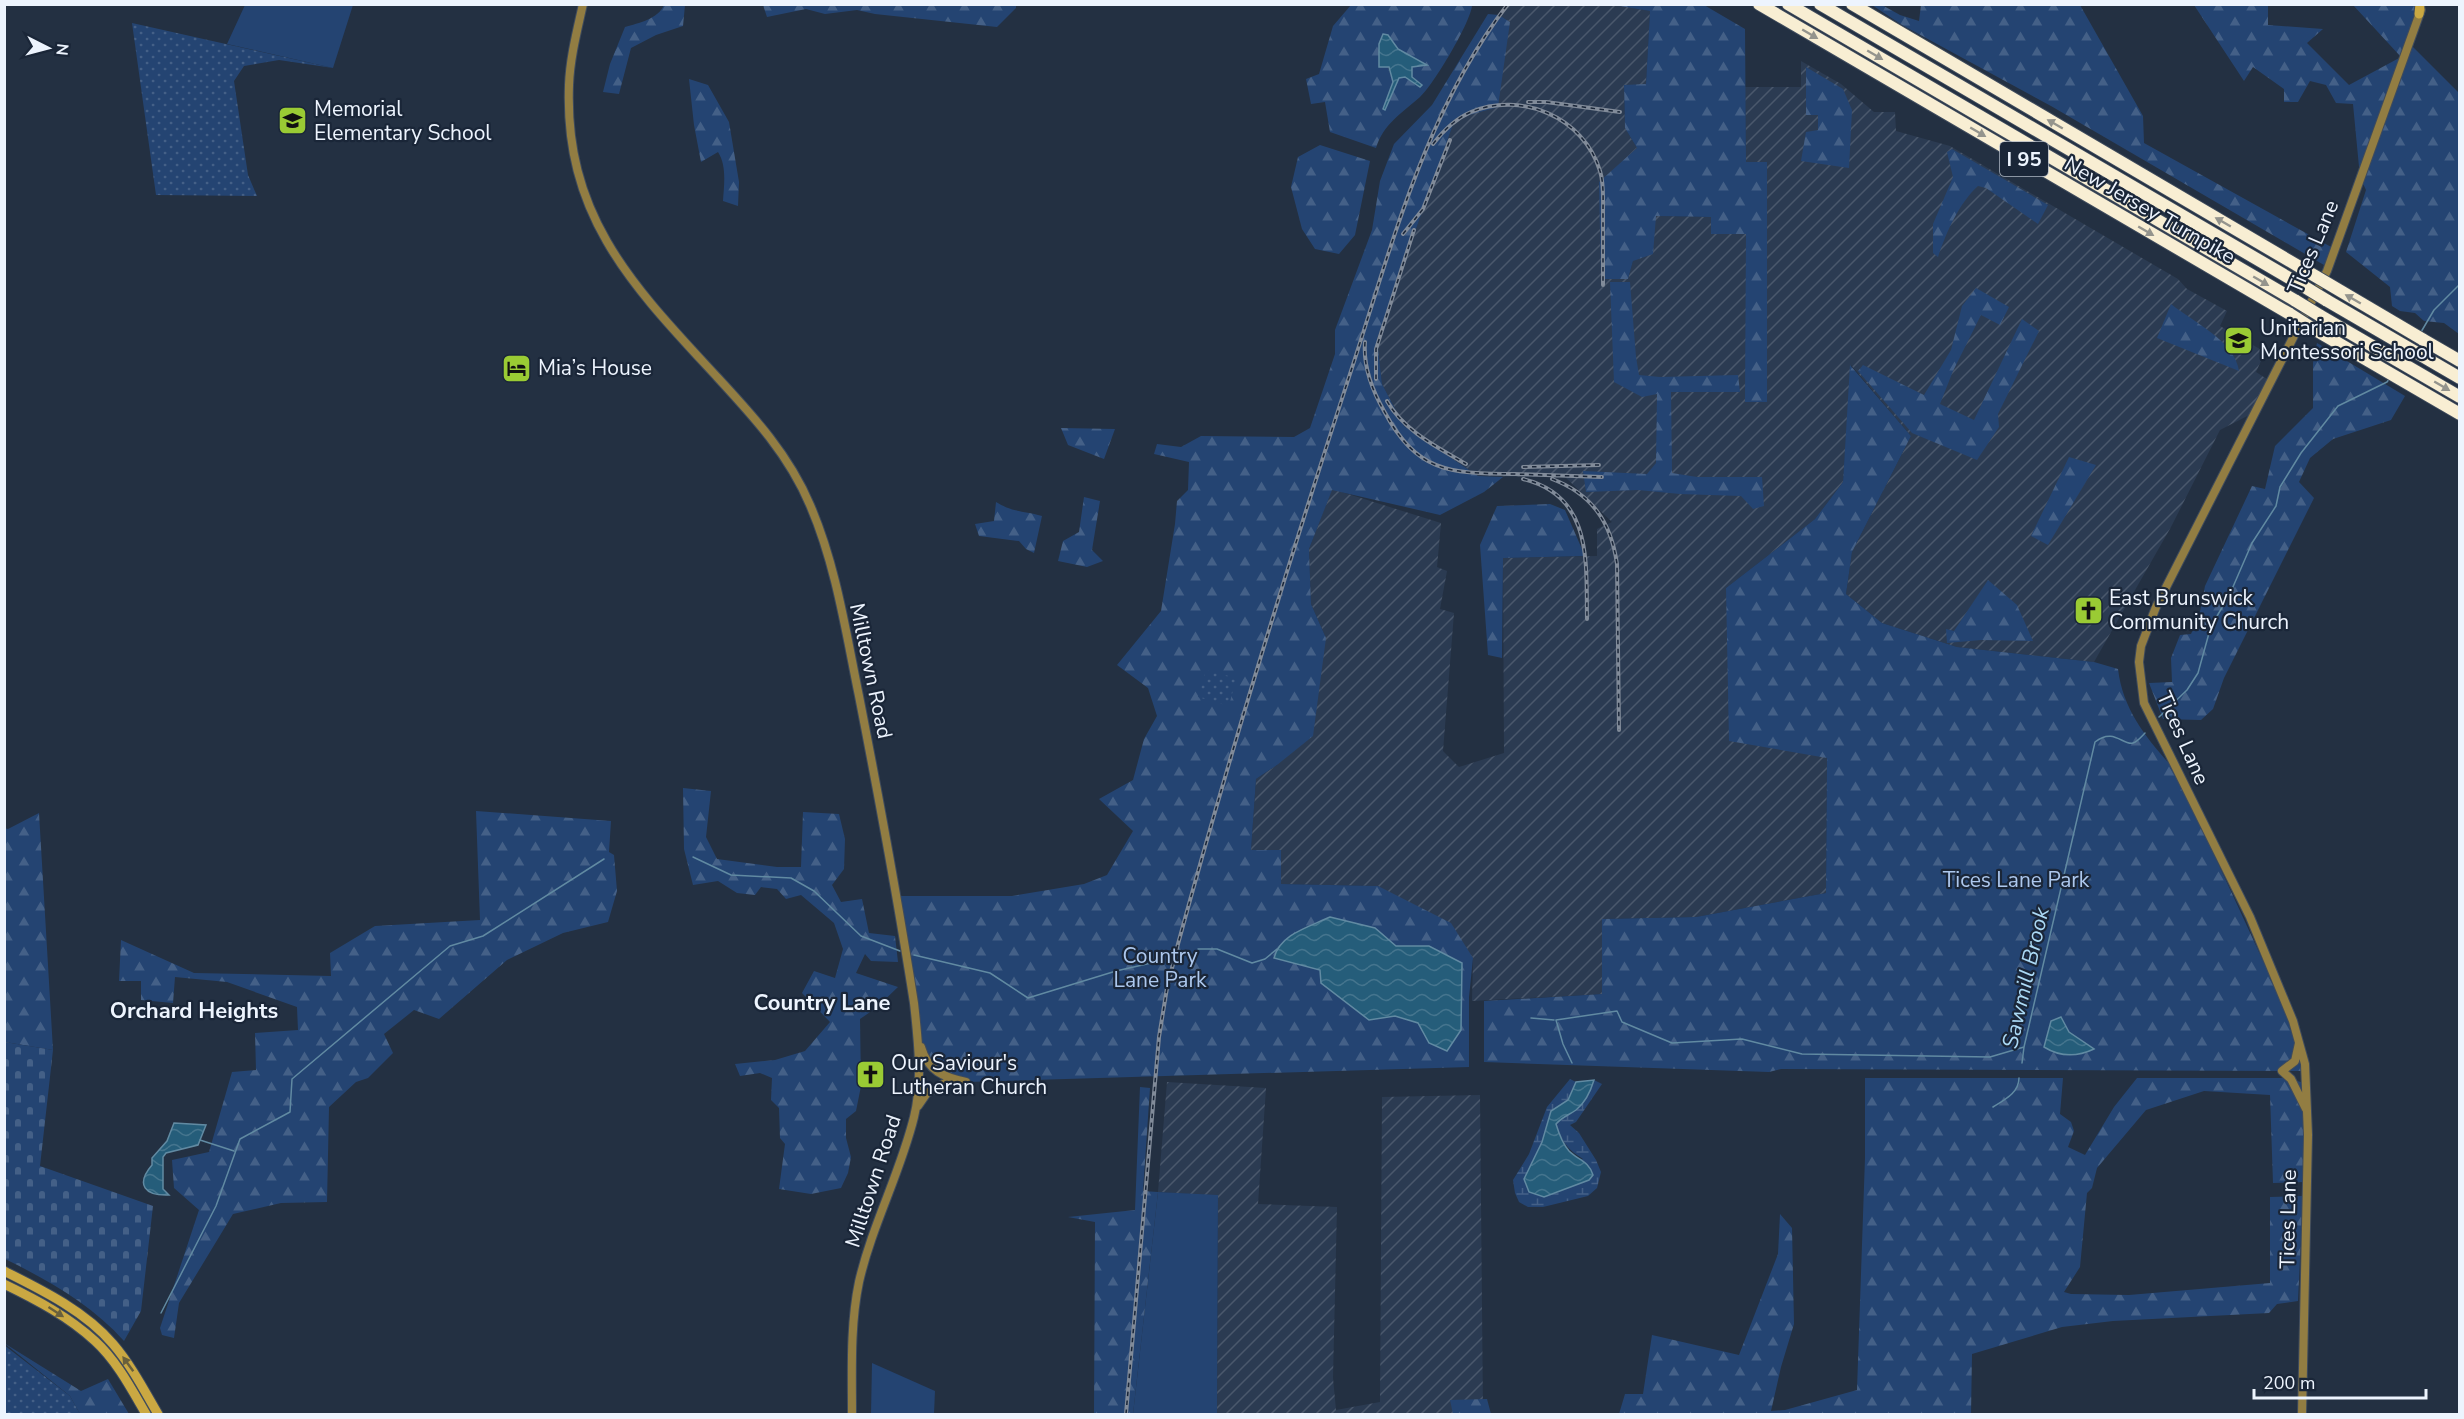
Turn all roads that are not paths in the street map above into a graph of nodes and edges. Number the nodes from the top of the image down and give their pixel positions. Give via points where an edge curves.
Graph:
1 (583, 4) edge
2 (1759, 4) edge
3 (1788, 4) edge
4 (1820, 4) edge
5 (1852, 4) edge
6 (2421, 8) edge
7 (2460, 361) edge
8 (2460, 378) edge
9 (2460, 397) edge
10 (2460, 414) edge
11 (918, 1038) junction
12 (2300, 1041) junction
13 (947, 1082) dead end
14 (966, 1082) dead end
15 (2307, 1112) junction
16 (915, 1115) junction
17 (4, 1271) edge
18 (4, 1284) edge
19 (146, 1414) edge
20 (158, 1414) edge
21 (852, 1414) edge
22 (2302, 1414) edge

1 - 11 street, Milltown Road via 571,67 569,120 576,164 603,237 636,287 782,452 804,491 822,537 865,729 906,947
2 -> 10 highway, New Jersey Turnpike / I 95, bridge
3 -> 9 highway, New Jersey Turnpike / I 95, bridge
4 - 8 highway, New Jersey Turnpike / I 95, bridge
7 -> 5 highway, New Jersey Turnpike / I 95, bridge
6 - 12 street, Tices Lane via 2327,271 2156,607 2141,646 2139,663 2144,703 2250,917
11 - 14 street via 933,1070
11 - 16 street, Milltown Road
12 - 15 street, Tices Lane via 2306,1071
12 - 15 street via 2295,1061 2282,1071 2291,1079
13 - 16 street via 923,1096
15 - 22 street, Tices Lane
16 - 21 street, Milltown Road via 859,1282 854,1314
20 -> 17 main road via 111,1342 50,1295
18 -> 19 main road via 54,1310 96,1342

